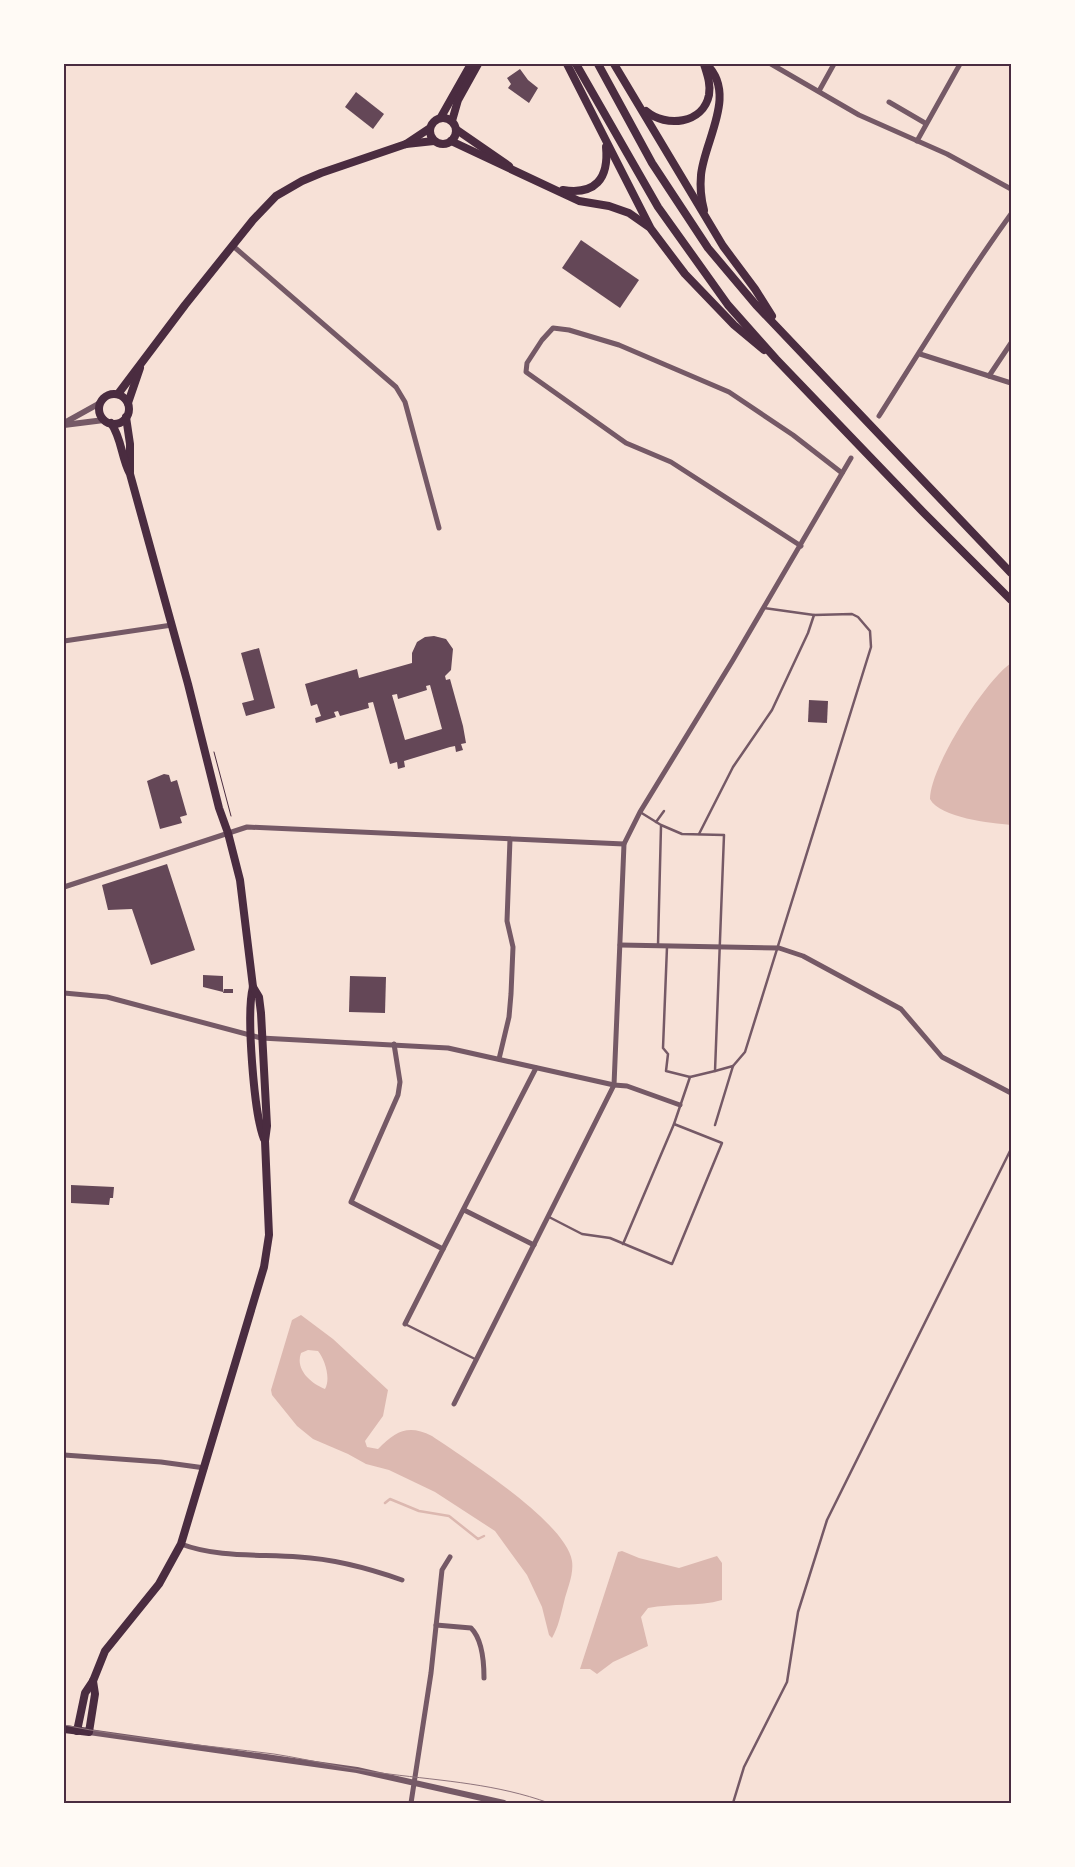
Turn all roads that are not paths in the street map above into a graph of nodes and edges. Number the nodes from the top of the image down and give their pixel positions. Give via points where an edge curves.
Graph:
1 (478, 64) edge
2 (567, 64) edge
3 (576, 64) edge
4 (598, 64) edge
5 (614, 64) edge
6 (705, 64) edge
7 (771, 64) edge
8 (834, 64) edge
9 (960, 64) edge
10 (471, 68) edge
11 (819, 91) junction
12 (889, 102) dead end
13 (642, 108) junction
14 (441, 117) junction
15 (452, 121) junction
16 (925, 123) junction
17 (430, 128) junction
18 (457, 130) junction
19 (434, 141) junction
20 (917, 141) junction
21 (451, 142) junction
22 (606, 142) junction
23 (406, 144) junction
24 (514, 170) junction
25 (553, 188) junction
26 (1011, 189) edge
27 (1011, 214) edge
28 (708, 222) junction
29 (650, 229) junction
30 (233, 246) junction
31 (780, 331) junction
32 (1011, 343) edge
33 (920, 354) junction
34 (776, 359) junction
35 (143, 362) junction
36 (989, 376) junction
37 (1011, 383) edge
38 (118, 394) junction
39 (100, 403) junction
40 (128, 403) junction
41 (879, 416) dead end
42 (126, 417) junction
43 (108, 421) junction
44 (64, 424) edge
45 (851, 458) dead end
46 (842, 473) junction
47 (130, 474) junction
48 (439, 528) dead end
49 (801, 546) junction
50 (1011, 573) edge
51 (1011, 600) edge
52 (764, 608) junction
53 (814, 615) junction
54 (172, 625) junction
55 (64, 641) edge
56 (664, 811) dead end
57 (640, 812) junction
58 (656, 822) junction
59 (662, 825) junction
60 (228, 833) junction
61 (699, 834) junction
62 (510, 839) junction
63 (624, 844) junction
64 (64, 887) edge
65 (620, 945) junction
66 (720, 946) junction
67 (658, 947) junction
68 (667, 947) junction
69 (779, 948) junction
70 (253, 987) junction
71 (64, 993) edge
72 (252, 1036) junction
73 (261, 1038) junction
74 (394, 1044) junction
75 (499, 1059) junction
76 (733, 1066) junction
77 (536, 1068) junction
78 (715, 1071) junction
79 (690, 1077) junction
80 (614, 1085) junction
81 (1011, 1093) edge
82 (680, 1105) junction
83 (674, 1124) junction
84 (715, 1125) dead end
85 (264, 1141) junction
86 (1011, 1149) edge
87 (464, 1210) junction
88 (548, 1216) junction
89 (624, 1244) junction
90 (534, 1245) junction
91 (443, 1249) junction
92 (405, 1324) joint
93 (477, 1360) junction
94 (454, 1404) dead end
95 (64, 1455) edge
96 (205, 1468) junction
97 (181, 1544) junction
98 (450, 1557) dead end
99 (402, 1580) dead end
100 (436, 1625) junction
101 (484, 1678) dead end
102 (93, 1681) junction
103 (64, 1729) edge
104 (77, 1731) junction
105 (89, 1732) junction
106 (414, 1783) junction
107 (411, 1803) edge
108 (504, 1803) edge
109 (733, 1803) edge

1 - 10 main road
2 - 22 main road
3 - 34 main road via 676,234 728,305
4 - 31 main road via 652,163 696,231
5 - 13 main road
6 - 13 main road via 709,94 695,116 681,122 666,122 654,118
6 - 28 main road via 716,78 719,98 717,118 701,175
7 - 11 street
8 - 11 street
9 - 16 street
10 - 14 main road
10 - 15 main road
11 - 20 street via 859,115
12 - 16 street
13 - 28 main road
14 - 15 main road
14 - 17 main road
15 - 18 main road
16 - 20 street
17 - 19 main road
17 - 23 main road
18 - 21 main road
18 - 24 main road
19 - 21 main road via 441,144
19 - 23 main road
20 - 26 street
21 - 24 main road
22 - 25 main road via 606,166 596,184 579,192
22 - 29 main road
23 - 30 main road via 292,186 263,208
24 - 25 main road
25 - 29 main road via 579,201 609,206 629,214
27 - 33 street via 961,286
28 - 31 main road
29 - 34 main road via 685,274 753,342
30 - 35 main road
30 - 48 street via 396,387 405,402
31 - 50 main road
32 - 36 street
33 - 36 street
33 - 41 street
34 - 51 main road
35 - 38 main road
35 - 40 main road
36 - 37 street
38 - 39 main road via 107,396
38 - 40 main road
39 - 43 main road via 99,410
39 - 44 street
40 - 42 main road
42 - 43 main road via 121,422
42 - 47 main road
43 - 44 street
43 - 47 main road via 120,438 123,460
45 - 46 street
46 - 49 street
46 - 49 street via 729,392 619,345 553,328 546,333 527,363 526,372 626,444 672,462
47 - 54 main road
49 - 52 street
52 - 53 lane
52 - 57 street
53 - 61 lane via 772,710 732,766
53 - 69 lane via 852,614 858,617 870,631 871,646
54 - 55 street
54 - 60 main road via 216,800
56 - 58 lane
57 - 58 lane
57 - 63 street
58 - 59 lane
59 - 61 lane via 682,834
59 - 67 lane
60 - 62 street via 247,827
60 - 64 street
60 - 70 main road via 240,880
61 - 66 lane via 724,835
62 - 63 street
62 - 75 street via 507,921 513,947 509,1017
63 - 65 street
65 - 67 street
65 - 80 street
66 - 68 street
66 - 69 street
66 - 78 lane
67 - 68 street
68 - 79 lane via 662,1048 668,1054 666,1071
69 - 76 lane via 745,1052
69 - 81 street via 803,956 901,1009 942,1057
70 - 72 main road via 250,998
70 - 73 main road via 259,997
71 - 72 street via 107,997
72 - 73 street
72 - 85 main road via 258,1126
73 - 74 street
73 - 85 main road via 267,1126
74 - 75 street via 448,1048
74 - 91 street via 400,1082 398,1095 351,1202
75 - 77 street
76 - 78 lane
76 - 84 lane
77 - 80 street
77 - 87 street
78 - 79 lane
79 - 82 lane
80 - 82 street via 626,1086
80 - 88 street
82 - 83 lane
83 - 89 lane
83 - 89 lane via 722,1143 672,1264
85 - 96 main road via 269,1235 264,1268
86 - 109 lane via 827,1520 798,1612 787,1682 746,1762
87 - 90 street
87 - 91 street
88 - 89 lane via 582,1234 602,1236
88 - 90 street
90 - 93 street
91 - 92 street
92 - 93 lane
93 - 94 street
95 - 96 street
96 - 97 main road
97 - 99 street via 191,1548 263,1556 326,1559
97 - 102 main road via 158,1584 105,1652
98 - 100 street via 442,1570
100 - 101 street via 471,1628 475,1632
100 - 106 street
102 - 104 main road via 85,1692
102 - 105 main road via 95,1694
103 - 104 main road
104 - 105 main road
105 - 106 street via 321,1764
106 - 107 street
106 - 108 street

